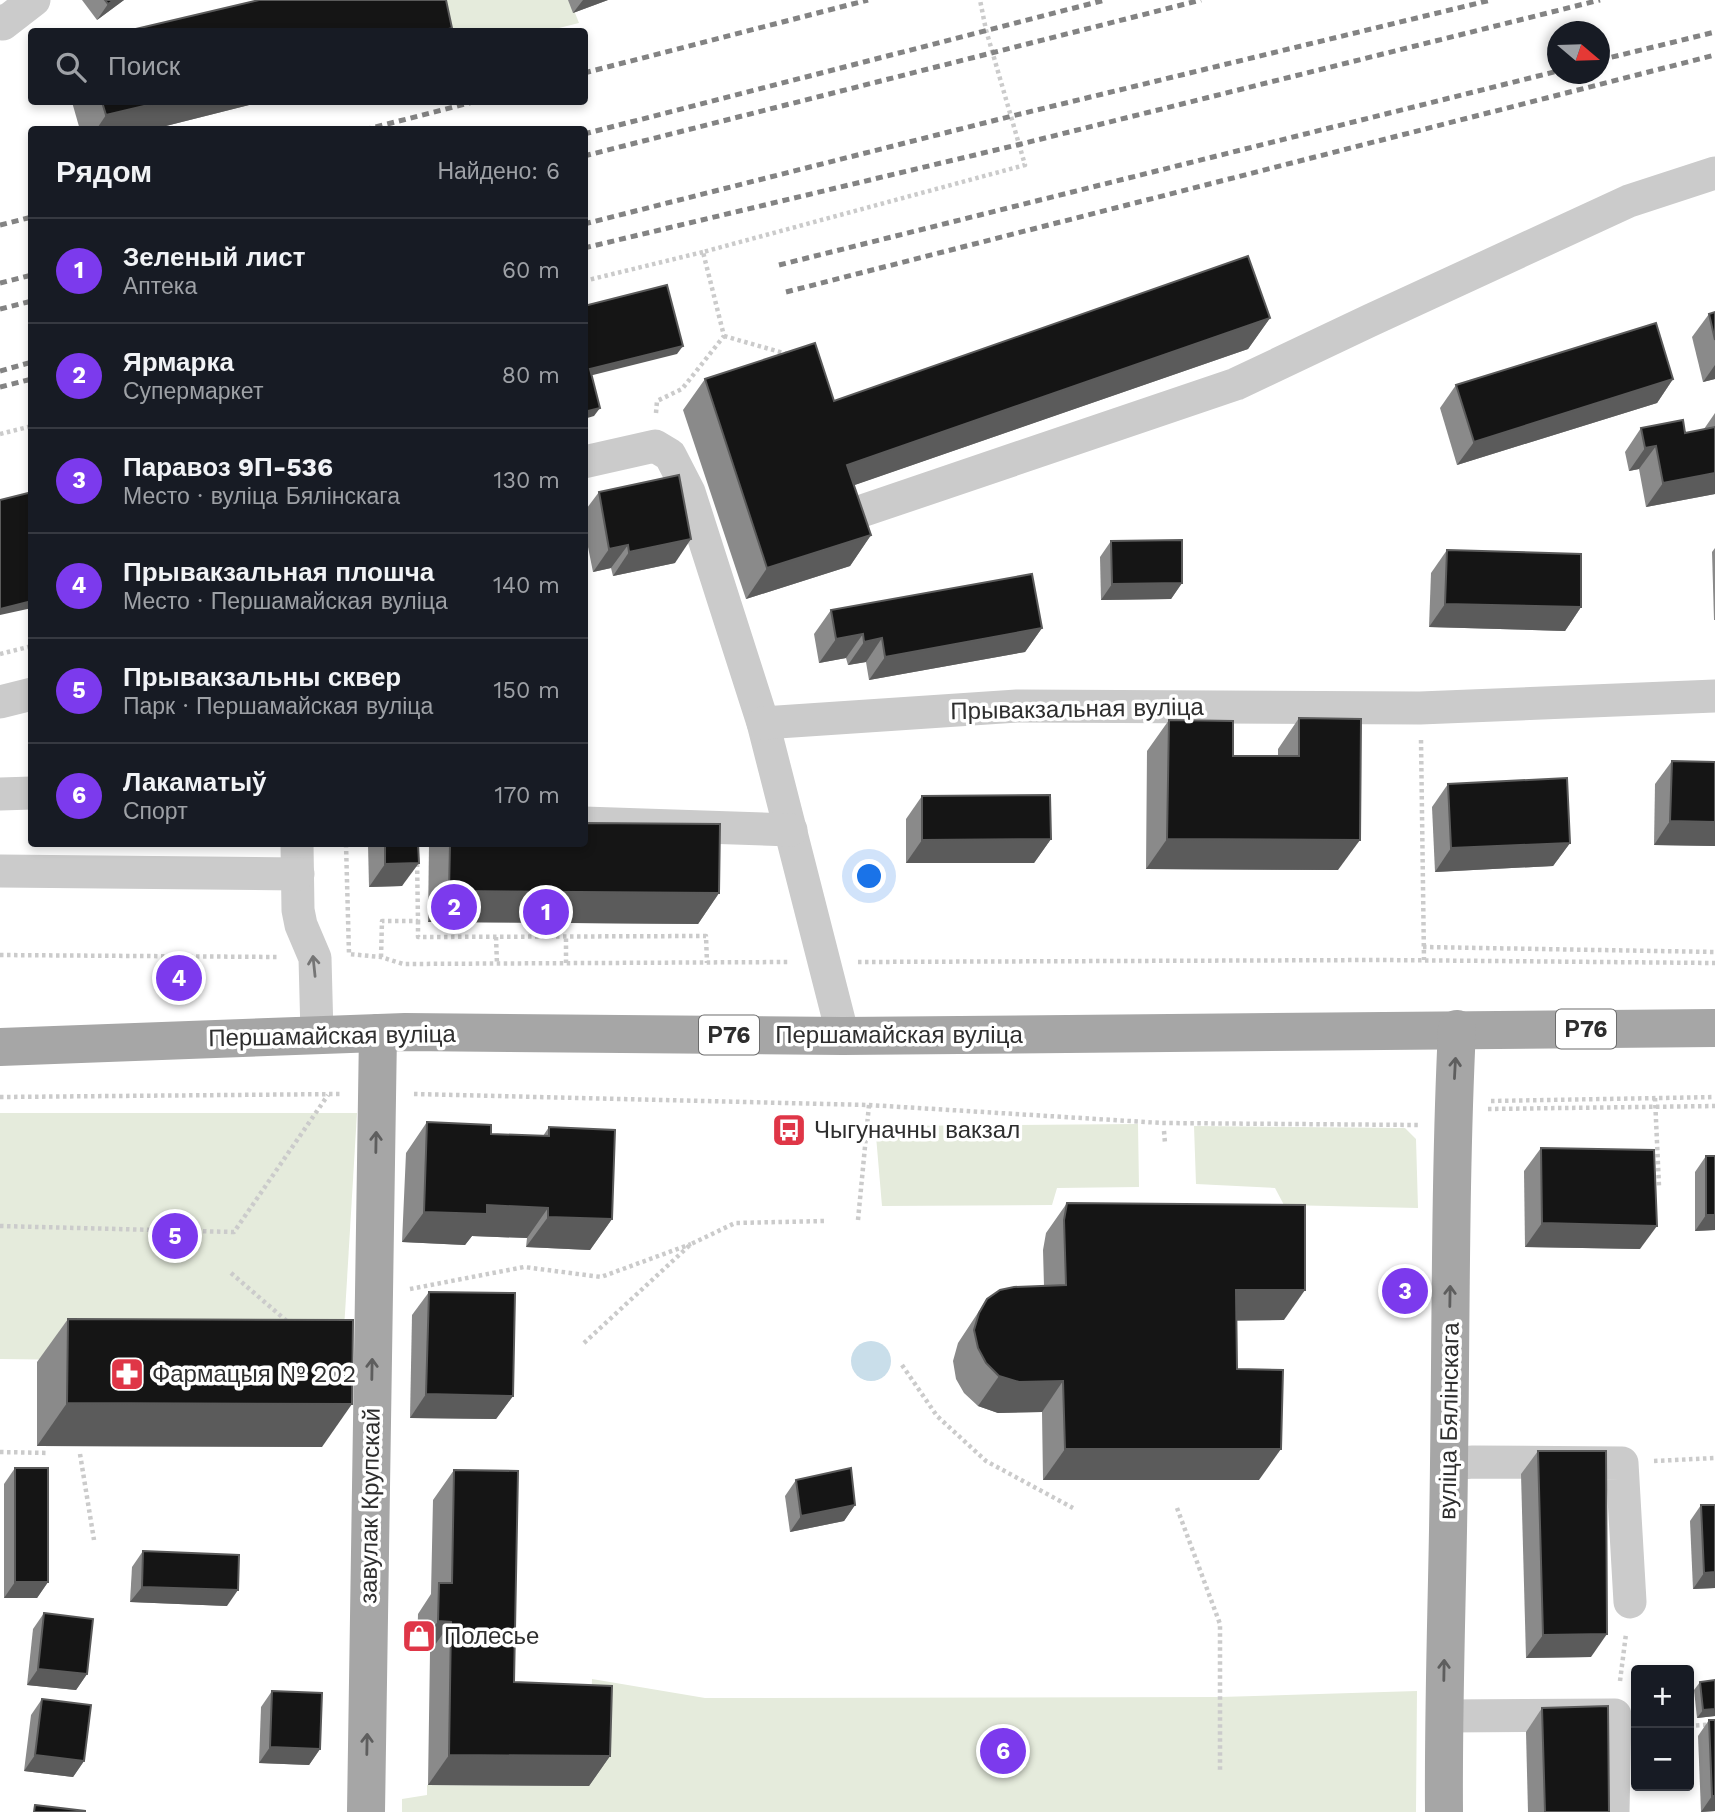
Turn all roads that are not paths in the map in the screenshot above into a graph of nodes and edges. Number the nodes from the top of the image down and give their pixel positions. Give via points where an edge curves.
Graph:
1 (34, 0) edge
2 (0, 22) edge
3 (1715, 173) edge
4 (588, 461) edge
5 (850, 515) edge
6 (28, 695) edge
7 (1715, 696) edge
8 (0, 702) edge
9 (763, 723) junction
10 (28, 793) edge
11 (0, 794) edge
12 (588, 823) edge
13 (791, 830) junction
14 (298, 859) edge
15 (0, 871) edge
16 (1715, 1028) edge
17 (1457, 1029) junction
18 (377, 1033) junction
19 (317, 1034) junction
20 (843, 1036) junction
21 (0, 1047) edge
22 (1449, 1464) junction
23 (1630, 1602) road end
24 (1443, 1716) junction
25 (366, 1812) edge
26 (1444, 1812) edge
27 (1614, 1812) edge

1 - 2 street
3 - 5 street via 1629,201 1236,384
4 - 9 street via 655,446 670,455 689,492
6 - 8 street
7 - 9 street, Прывакзальная вуліца via 1420,708 1017,706
9 - 13 street
10 - 11 street
12 - 13 street
13 - 20 street
14 - 15 street
19 -> 14 street via 315,957 298,910
16 - 17 main road, Першамайская вуліца / Р76
17 - 20 main road, Першамайская вуліца / Р76
22 -> 17 main road, вуліца Бялінскага
18 - 19 main road, Першамайская вуліца / Р76
18 - 20 main road, Першамайская вуліца / Р76
25 -> 18 main road, завулак Крупскай via 391,1094
19 - 21 main road, Першамайская вуліца / Р76
22 - 23 street via 1622,1463
24 -> 22 main road, вуліца Бялінскага
24 - 26 main road, вуліца Бялінскага
24 - 27 street via 1615,1715

